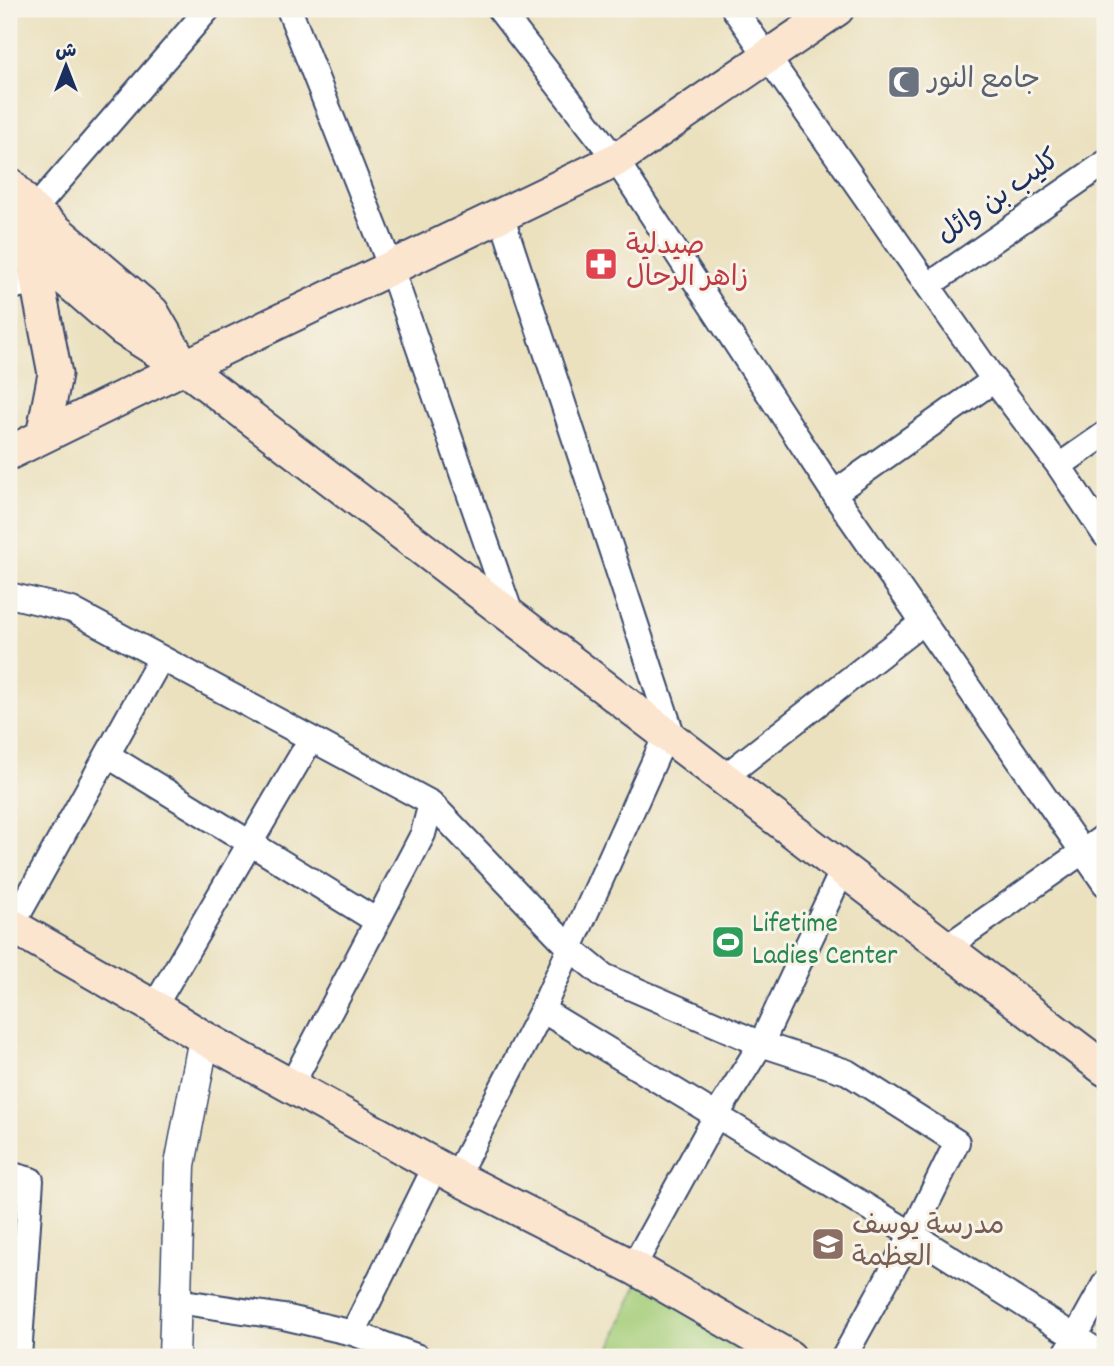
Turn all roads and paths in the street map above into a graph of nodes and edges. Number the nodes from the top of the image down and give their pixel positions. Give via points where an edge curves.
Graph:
1 (208, 9) edge
2 (289, 9) edge
3 (499, 9) edge
4 (734, 9) edge
5 (837, 9) edge
6 (767, 57) junction
7 (617, 160) junction
8 (1105, 163) edge
9 (9, 184) edge
10 (501, 215) junction
11 (21, 218) edge
12 (391, 268) junction
13 (26, 273) edge
14 (929, 285) junction
15 (184, 367) junction
16 (994, 380) junction
17 (1105, 434) edge
18 (43, 436) junction
19 (9, 453) edge
20 (1059, 466) junction
21 (834, 493) junction
22 (1105, 535) edge
23 (9, 595) edge
24 (512, 617) junction
25 (923, 622) junction
26 (161, 658) junction
27 (670, 738) junction
28 (311, 739) junction
29 (107, 755) junction
30 (723, 778) junction
31 (431, 803) junction
32 (1105, 836) edge
33 (250, 843) junction
34 (1082, 852) junction
35 (843, 869) junction
36 (1105, 884) edge
37 (377, 921) junction
38 (10, 925) edge
39 (945, 947) junction
40 (570, 948) junction
41 (154, 1007) junction
42 (542, 1010) junction
43 (204, 1038) junction
44 (761, 1044) junction
45 (1105, 1069) edge
46 (291, 1086) junction
47 (716, 1116) junction
48 (446, 1171) junction
49 (9, 1174) edge
50 (912, 1234) junction
51 (633, 1267) junction
52 (1105, 1283) edge
53 (177, 1301) junction
54 (353, 1333) junction
55 (1070, 1347) edge
56 (1105, 1356) edge
57 (19, 1357) edge
58 (174, 1357) edge
59 (418, 1357) edge
60 (789, 1357) edge
61 (844, 1357) edge

1 - 11 street
2 - 12 street
3 - 7 street
4 - 6 street
5 - 6 main road
6 - 7 main road
6 - 14 street
7 - 10 main road
7 - 21 street
8 - 14 street, كليب بن وائل
9 - 11 main road
10 - 12 main road
10 - 27 street
11 - 13 main road
11 - 15 main road via 152,312
12 - 15 main road
12 - 24 street
13 - 15 main road
13 - 18 main road via 55,373
14 - 16 street
15 - 18 main road
15 - 24 main road
16 - 20 street
16 - 21 street
17 - 20 street
18 - 19 main road
20 - 22 street
21 - 25 street
23 - 26 street via 72,610
24 - 27 main road
25 - 30 street
25 - 34 street
26 - 28 street
26 - 29 street
27 - 30 main road
27 - 40 street
28 - 31 street
28 - 33 street
29 - 33 street
29 - 38 street
30 - 35 main road
31 - 37 street via 424,834
31 - 40 street
32 - 34 street
33 - 37 street
33 - 41 street
34 - 36 street
34 - 39 street
35 - 39 main road
35 - 44 street
37 - 46 street
38 - 41 main road
39 - 45 main road
40 - 42 street
40 - 44 street via 604,976
41 - 43 main road
42 - 47 street
42 - 48 street
43 - 46 main road
43 - 53 street via 180,1165
44 - 47 street
44 - 50 street via 847,1072 957,1142
46 - 48 main road
47 - 50 street
47 - 51 street
48 - 51 main road
48 - 54 street
49 - 57 street via 31,1181
50 - 55 street
50 - 61 street
51 - 60 main road
52 - 55 street
53 - 54 street
53 - 58 street
54 - 59 street
55 - 56 street

